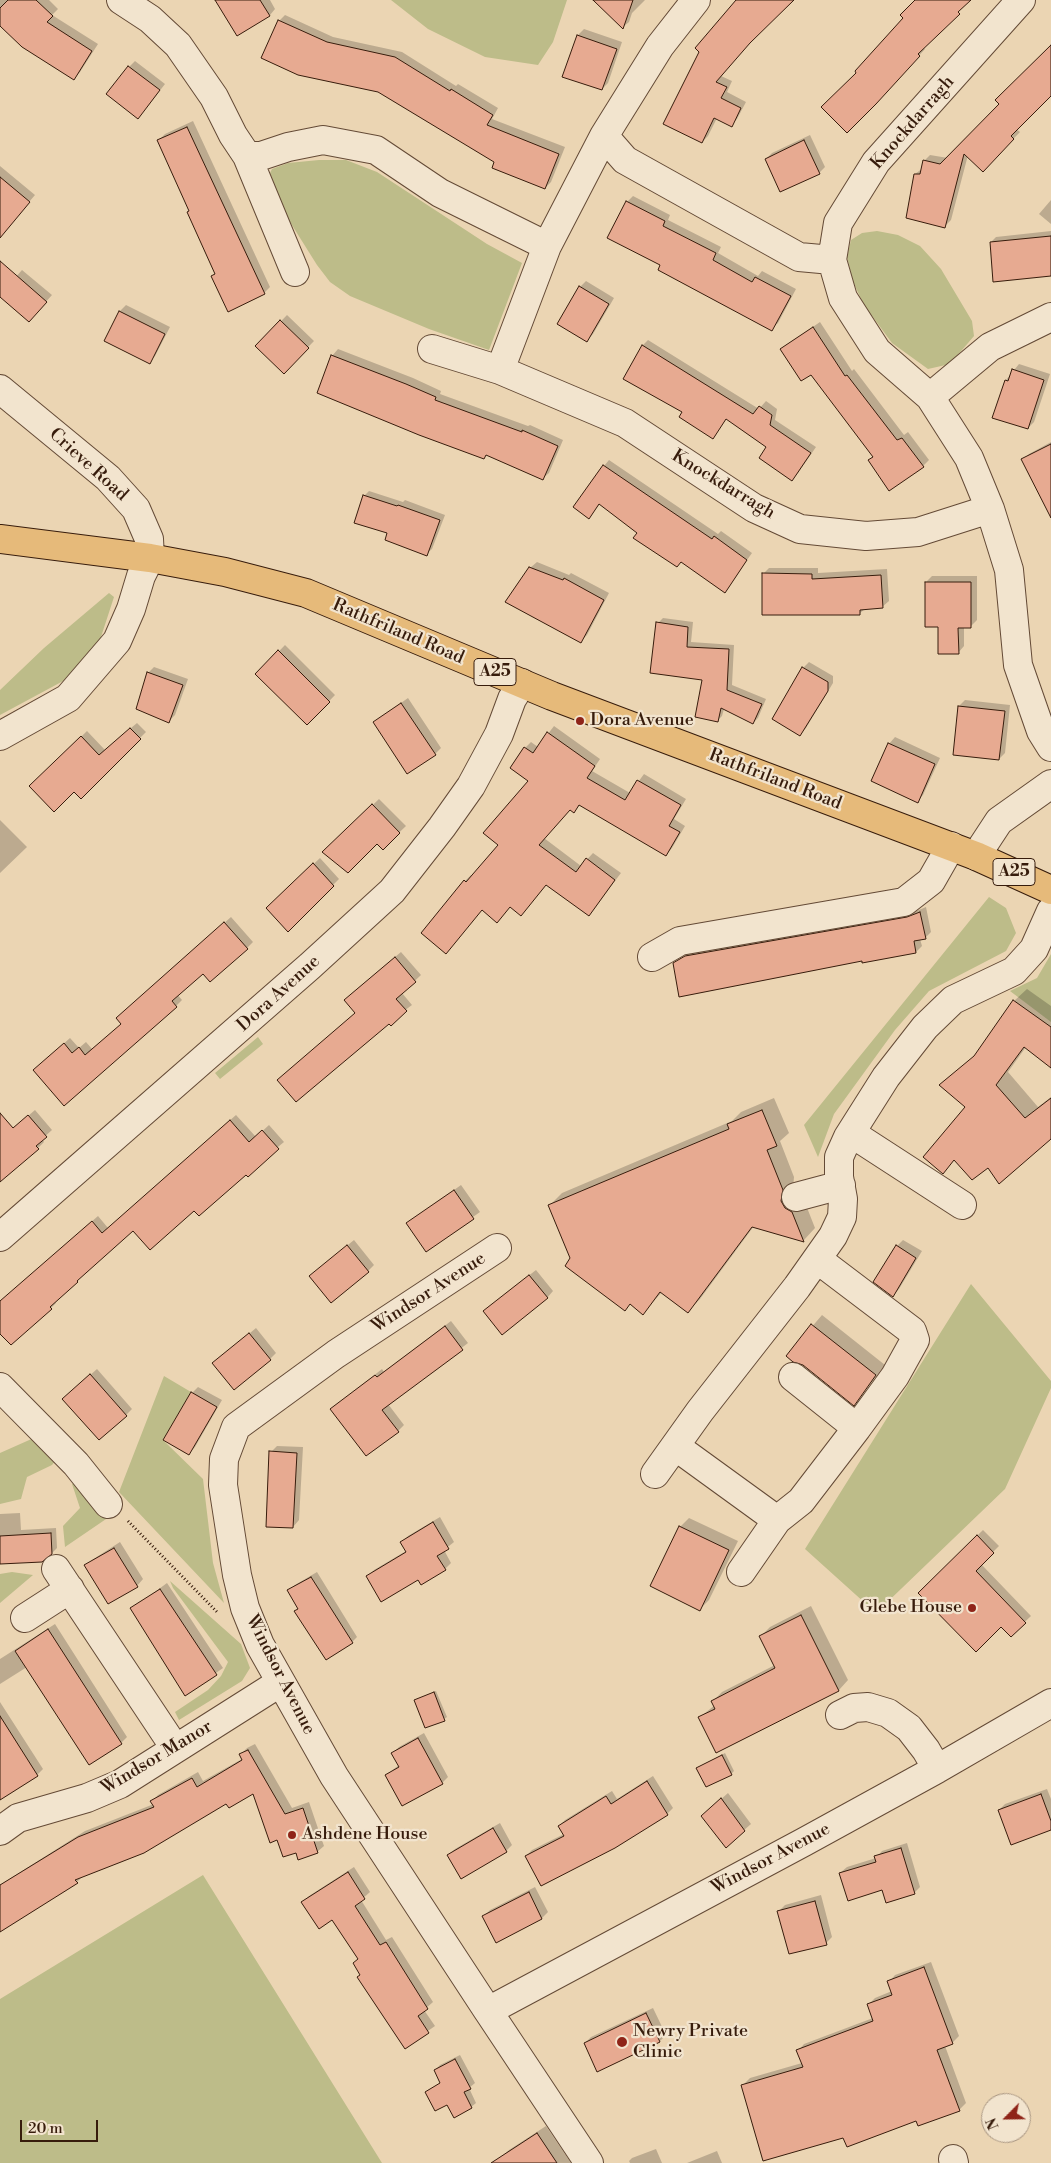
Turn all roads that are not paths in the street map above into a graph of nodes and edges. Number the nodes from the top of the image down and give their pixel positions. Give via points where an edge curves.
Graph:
1 (122, 0) edge
2 (696, 0) edge
3 (1020, 0) edge
4 (604, 136) junction
5 (247, 156) junction
6 (547, 246) junction
7 (832, 260) junction
8 (295, 272) dead end
9 (1051, 317) edge
10 (432, 349) dead end
11 (500, 370) junction
12 (0, 389) edge
13 (930, 397) junction
14 (990, 509) junction
15 (0, 539) edge
16 (150, 558) junction
17 (522, 683) junction
18 (0, 736) edge
19 (1051, 747) edge
20 (1051, 784) edge
21 (951, 846) junction
22 (976, 856) junction
23 (1051, 890) edge
24 (1051, 911) edge
25 (652, 957) dead end
26 (851, 1133) junction
27 (841, 1185) junction
28 (796, 1197) dead end
29 (962, 1205) dead end
30 (0, 1237) edge
31 (497, 1248) dead end
32 (817, 1259) junction
33 (793, 1377) dead end
34 (0, 1387) edge
35 (857, 1428) junction
36 (675, 1446) junction
37 (655, 1474) dead end
38 (108, 1504) road end
39 (777, 1520) junction
40 (741, 1572) dead end
41 (25, 1618) dead end
42 (281, 1682) junction
43 (1051, 1703) edge
44 (840, 1715) dead end
45 (175, 1748) junction
46 (937, 1769) junction
47 (0, 1831) edge
48 (488, 2011) junction
49 (589, 2163) edge

1 - 5 street via 150,19 178,45 214,97
2 - 4 street via 660,46
3 - 7 street, Knockdarragh via 876,162 838,223
4 - 6 street
4 - 7 street via 625,160 799,257
5 - 6 street via 261,156 323,140 376,150 440,194
5 - 8 street
6 - 11 street
7 - 13 street, Knockdarragh via 843,298 876,351
9 - 13 street via 990,347
10 - 11 street, Knockdarragh
11 - 14 street, Knockdarragh via 624,423 754,508 800,529 866,536 918,532
12 - 16 street, Crieve Road via 108,478 136,509 149,540
13 - 14 street, Knockdarragh via 969,458
14 - 19 street, Knockdarragh via 1009,570 1018,665 1041,731
15 - 16 main road, Rathfriland Road / A25
16 - 17 main road, Rathfriland Road / A25 via 225,572 306,594
16 - 18 street via 117,641 68,698
17 - 21 main road, Rathfriland Road / A25
17 - 30 street, Dora Avenue via 471,786 392,891
20 - 22 street via 999,821
21 - 22 main road, Rathfriland Road / A25
21 - 25 street via 931,881 904,902 680,941
22 - 23 main road, A25
24 - 26 street via 1034,949 1014,970 953,1000 925,1028 886,1077
26 - 27 street via 839,1157
26 - 29 street
27 - 28 street
27 - 32 street via 844,1199 842,1217
31 - 42 street, Windsor Avenue via 336,1354 236,1427 224,1459 223,1485 229,1533 245,1608 260,1645
32 - 35 street via 912,1331 914,1340 895,1376
32 - 36 street
33 - 35 street
34 - 38 street via 76,1464
35 - 39 street via 801,1501
36 - 37 street
36 - 39 street
39 - 40 street
41 - 45 street via 63,1579
42 - 45 street, Windsor Manor
42 - 48 street, Windsor Avenue via 334,1776
43 - 46 street, Windsor Avenue
44 - 46 street via 854,1708 868,1707 888,1713 909,1728
45 - 47 street, Windsor Manor via 120,1784 87,1798 18,1818
46 - 48 street, Windsor Avenue
48 - 49 street, Windsor Avenue

